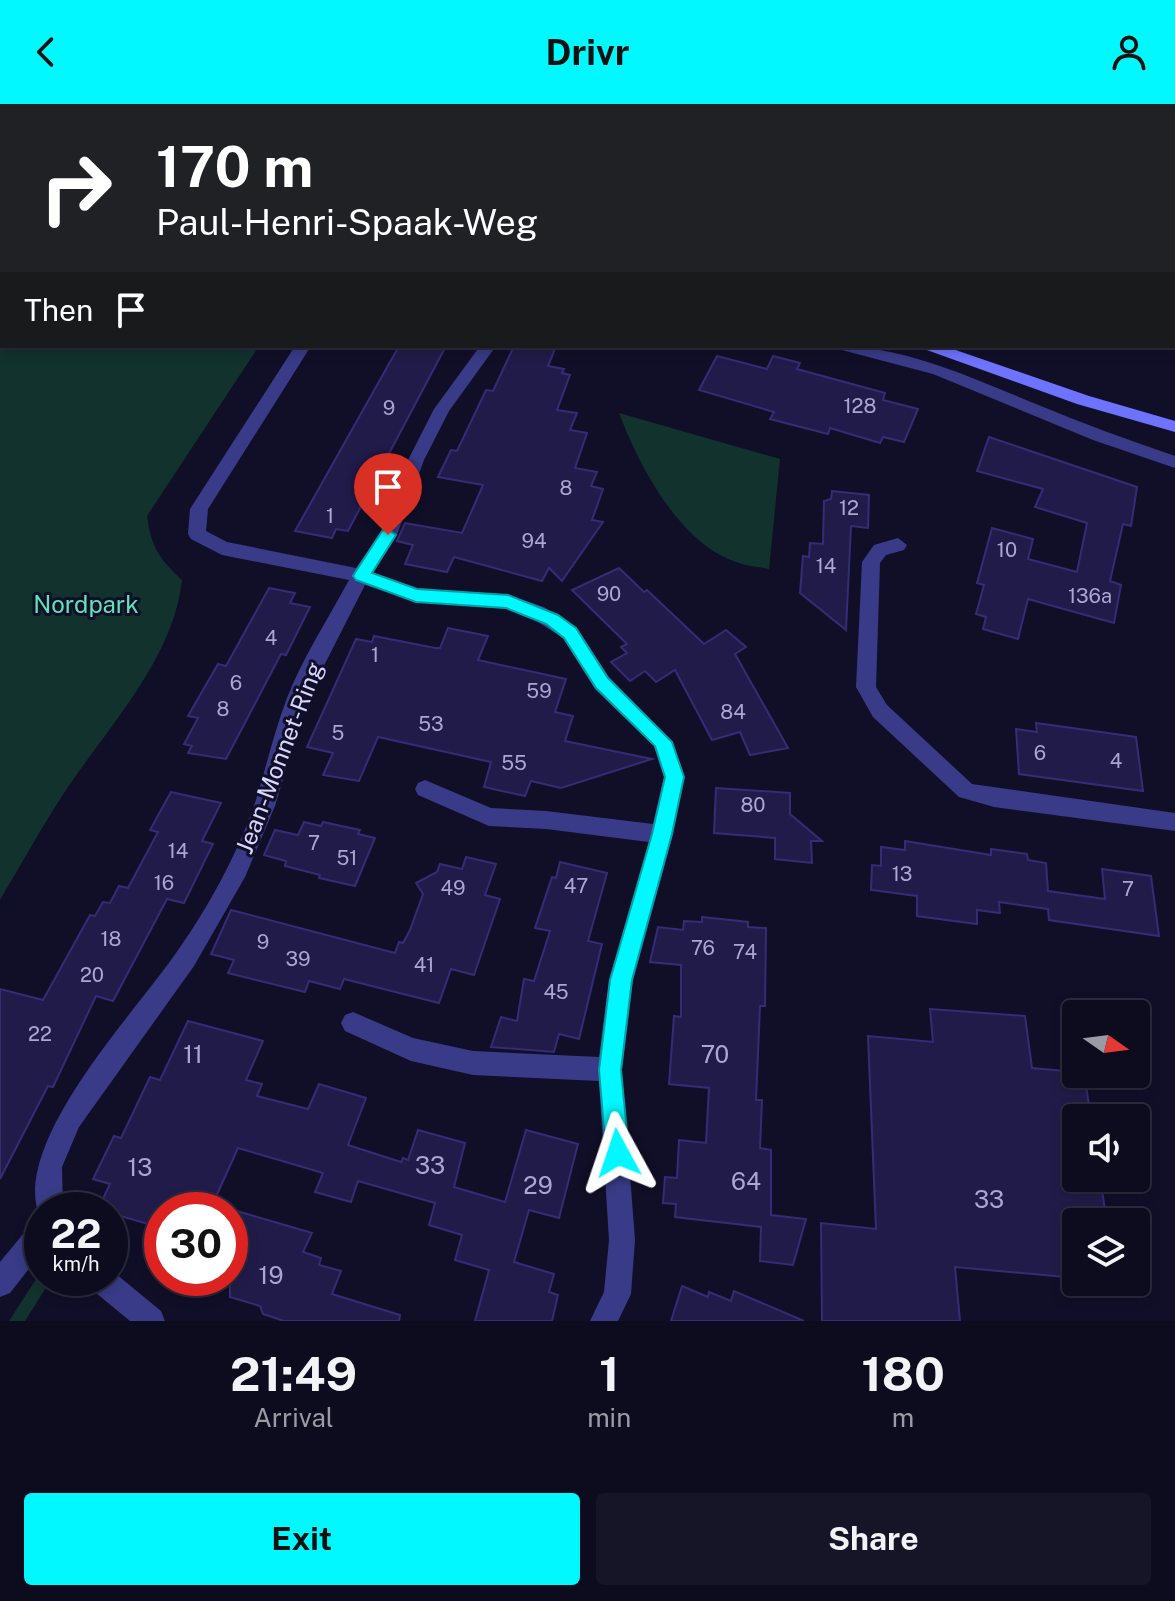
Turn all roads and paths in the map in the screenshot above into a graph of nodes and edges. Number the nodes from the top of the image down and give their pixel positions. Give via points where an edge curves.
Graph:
1 (302, 348) edge
2 (487, 348) edge
3 (851, 348) edge
4 (935, 348) edge
5 (1175, 427) edge
6 (1175, 462) edge
7 (898, 545) dead end
8 (361, 576) junction
9 (425, 789) dead end
10 (1175, 822) edge
11 (662, 834) junction
12 (353, 1023) dead end
13 (610, 1070) junction
14 (50, 1192) edge
15 (24, 1253) edge
16 (0, 1283) edge
17 (121, 1296) edge
18 (151, 1321) edge
19 (604, 1321) edge

1 - 8 street via 199,509 197,534 222,548
2 - 8 street, Jean-Monnet-Ring via 442,409 388,535
3 - 6 street via 938,370
4 - 5 street
7 - 10 street via 880,550 871,562 866,687 880,711 966,791
8 - 11 street via 416,595 508,602 552,619 570,633 602,683 663,742 674,777
8 - 14 street, Jean-Monnet-Ring via 297,699 264,806 237,870 186,958 70,1118 49,1167
9 - 11 street via 489,817
11 - 13 street via 621,980
12 - 13 street via 411,1049 473,1063
13 - 19 street via 622,1240 617,1294
15 - 16 street
17 - 18 street

